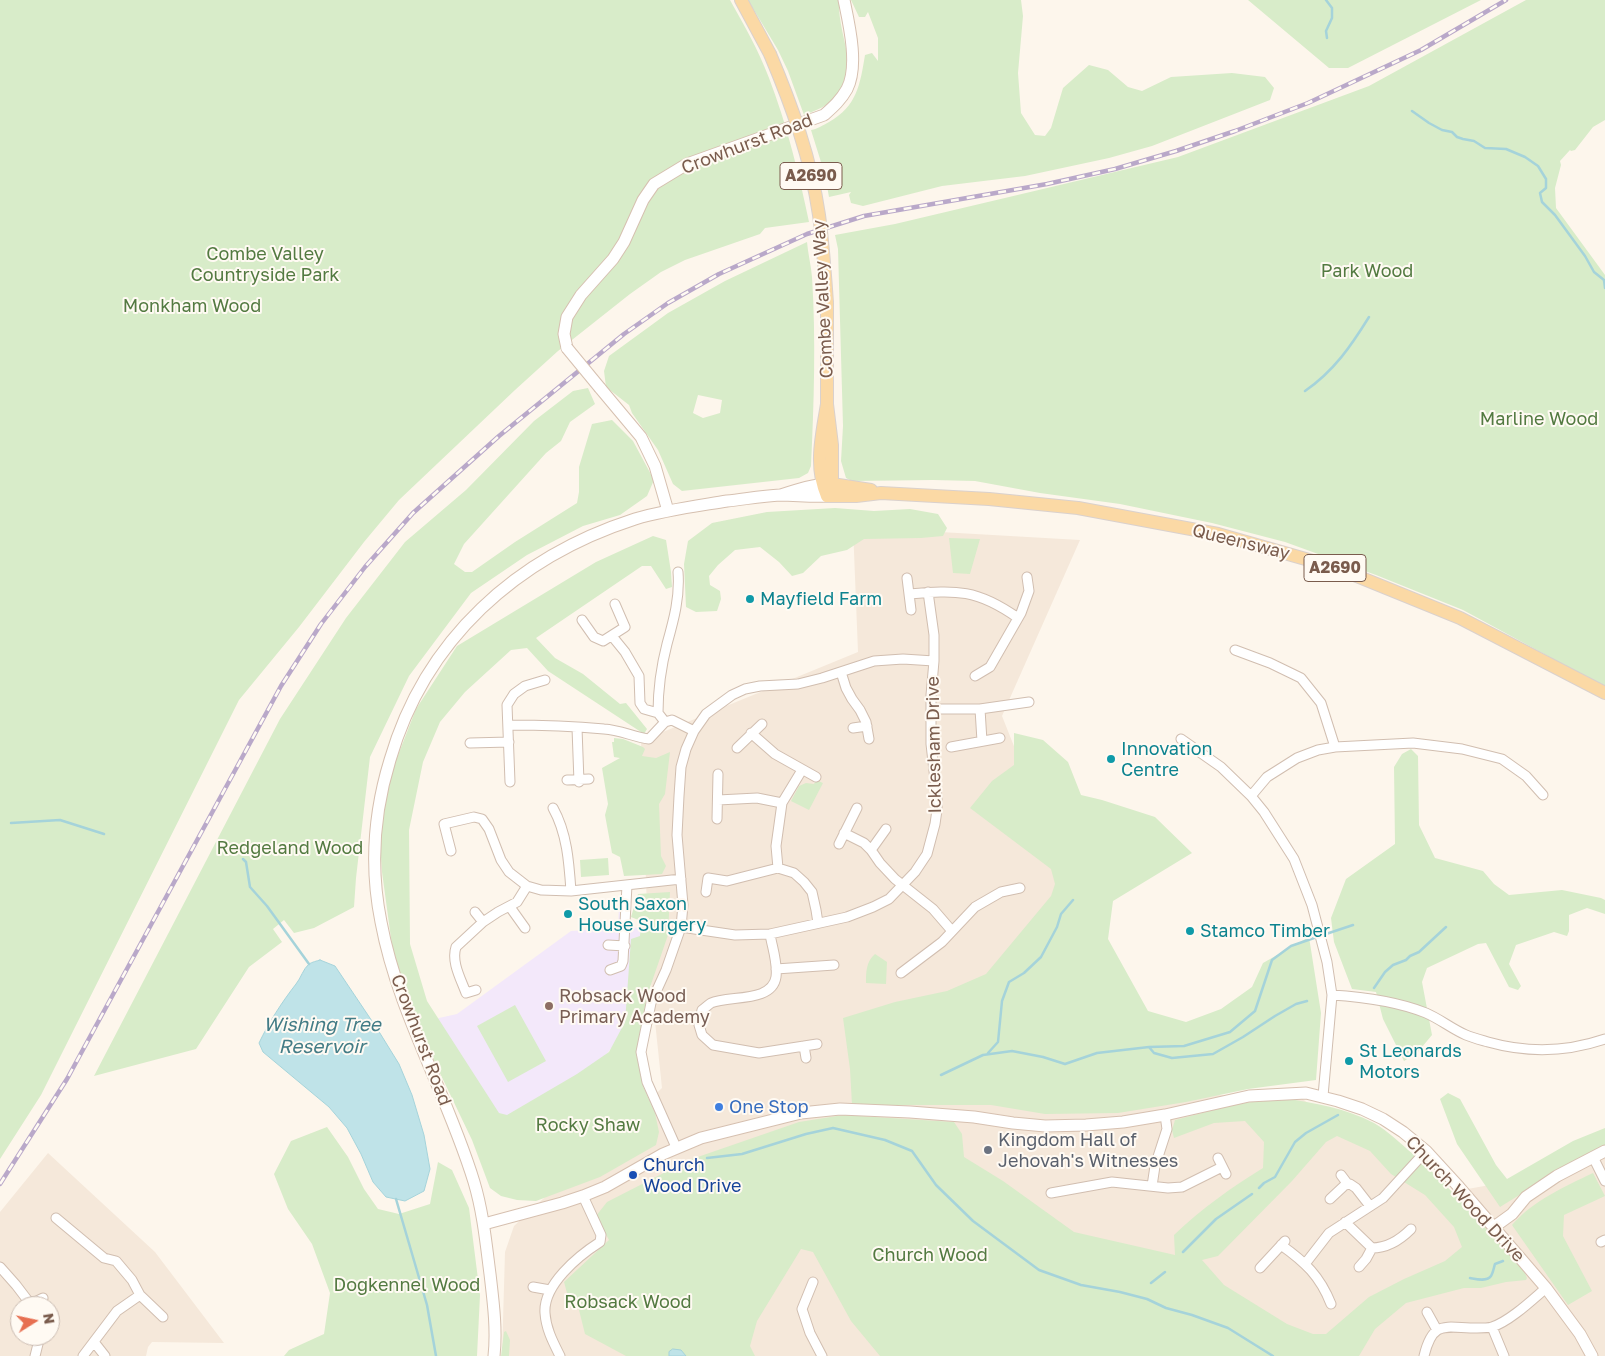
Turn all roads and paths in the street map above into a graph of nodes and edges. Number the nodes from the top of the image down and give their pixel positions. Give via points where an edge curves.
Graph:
1 (741, 0) edge
2 (844, 0) edge
3 (827, 484) junction
4 (881, 493) junction
5 (781, 495) junction
6 (827, 496) junction
7 (668, 511) junction
8 (678, 572) dead end
9 (1027, 577) dead end
10 (907, 578) dead end
11 (928, 592) junction
12 (909, 594) junction
13 (615, 604) dead end
14 (911, 610) dead end
15 (1018, 618) junction
16 (582, 620) dead end
17 (612, 636) junction
18 (1235, 650) dead end
19 (934, 661) junction
20 (841, 672) junction
21 (975, 676) dead end
22 (545, 680) dead end
23 (1605, 693) edge
24 (1029, 702) dead end
25 (931, 709) junction
26 (980, 709) junction
27 (658, 713) junction
28 (665, 722) junction
29 (762, 724) dead end
30 (508, 725) junction
31 (867, 726) junction
32 (577, 728) junction
33 (853, 728) dead end
34 (694, 732) junction
35 (752, 733) junction
36 (1000, 738) dead end
37 (1181, 739) dead end
38 (868, 740) dead end
39 (982, 741) junction
40 (509, 742) junction
41 (470, 743) dead end
42 (1335, 747) junction
43 (737, 748) dead end
44 (956, 749) dead end
45 (802, 770) junction
46 (718, 774) dead end
47 (816, 778) dead end
48 (567, 780) dead end
49 (510, 782) dead end
50 (1543, 795) dead end
51 (1251, 796) junction
52 (718, 800) junction
53 (782, 804) junction
54 (553, 808) dead end
55 (857, 808) dead end
56 (717, 819) dead end
57 (886, 829) dead end
58 (844, 833) junction
59 (839, 844) dead end
60 (871, 850) junction
61 (451, 851) dead end
62 (778, 868) junction
63 (681, 880) junction
64 (627, 885) junction
65 (902, 885) junction
66 (527, 886) junction
67 (1020, 888) dead end
68 (571, 891) junction
69 (706, 892) dead end
70 (510, 907) junction
71 (475, 912) dead end
72 (483, 922) junction
73 (818, 923) junction
74 (681, 927) junction
75 (525, 928) dead end
76 (952, 931) junction
77 (770, 934) junction
78 (608, 945) dead end
79 (625, 946) junction
80 (834, 965) dead end
81 (776, 969) junction
82 (610, 970) dead end
83 (901, 973) dead end
84 (476, 990) dead end
85 (1332, 995) junction
86 (1605, 1039) edge
87 (817, 1044) dead end
88 (804, 1046) junction
89 (806, 1058) dead end
90 (1323, 1096) junction
91 (1165, 1115) junction
92 (676, 1147) junction
93 (1605, 1151) edge
94 (1426, 1152) junction
95 (1593, 1157) junction
96 (1222, 1166) dead end
97 (1341, 1175) dead end
98 (1605, 1181) edge
99 (1347, 1183) junction
100 (1152, 1186) junction
101 (1056, 1194) dead end
102 (583, 1196) junction
103 (1330, 1199) dead end
104 (1370, 1206) junction
105 (56, 1218) dead end
106 (1345, 1222) junction
107 (77, 1224) dead end
108 (484, 1224) junction
109 (1411, 1228) dead end
110 (1494, 1228) junction
111 (70, 1230) junction
112 (1372, 1248) junction
113 (1305, 1264) junction
114 (0, 1267) edge
115 (1360, 1267) dead end
116 (1260, 1268) dead end
117 (813, 1282) dead end
118 (532, 1287) dead end
119 (1546, 1288) junction
120 (550, 1290) junction
121 (140, 1295) junction
122 (24, 1296) edge
123 (1318, 1300) dead end
124 (1427, 1312) dead end
125 (163, 1318) dead end
126 (1492, 1327) junction
127 (1437, 1330) junction
128 (94, 1342) junction
129 (83, 1356) edge
130 (105, 1356) edge
131 (494, 1356) edge
132 (560, 1356) edge
133 (822, 1356) edge
134 (1424, 1356) edge
135 (1504, 1356) edge
136 (1592, 1356) edge

1 - 3 main road, Combe Valley Way / A2690, bridge via 788,95 814,185 823,242 827,303 827,404 832,445
2 - 7 street, Crowhurst Road, bridge via 853,64 848,88 837,104 824,115 687,164 654,184 613,259 581,295 567,318 566,348 641,437 655,466
3 - 4 main road, Queensway / A2690
3 - 5 street, Queensway
3 - 6 main road, Combe Valley Way / A2690
4 - 6 main road, Queensway / A2690
4 - 23 main road, Queensway / A2690 via 1078,508 1218,534 1337,568 1460,618
5 - 6 street, Queensway
5 - 7 street, Queensway
7 - 108 street, Crowhurst Road via 625,523 571,546 518,578 491,600 453,639 425,677 401,727 385,776 375,844 381,923 407,1016 465,1154
8 - 27 street via 678,596 661,675
9 - 15 street via 1029,591
10 - 12 street
11 - 12 street
11 - 15 street via 960,592 986,599
11 - 19 street, Icklesham Drive
12 - 14 street
13 - 17 street via 625,627
15 - 21 street via 990,667
16 - 17 street via 594,637 603,641
17 - 27 street via 639,676 640,703
18 - 42 street via 1300,678 1321,704
19 - 20 street via 874,661
19 - 25 street, Icklesham Drive
20 - 31 street
20 - 34 street via 798,684 760,686 732,695 706,714
22 - 30 street via 514,694 506,705
24 - 26 street
25 - 26 street
25 - 65 street, Icklesham Drive via 937,798 935,824 927,854
26 - 39 street
27 - 28 street
28 - 32 street via 649,739 621,731
28 - 34 street via 672,720
29 - 35 street
30 - 32 street
30 - 40 street
31 - 33 street
31 - 38 street
32 - 48 street via 582,781
34 - 63 street via 681,768 677,835
35 - 43 street
35 - 45 street via 775,754
36 - 39 street
37 - 51 street via 1221,767
39 - 44 street
40 - 41 street
40 - 49 street
42 - 50 street via 1413,743 1462,749 1502,759 1526,776
42 - 51 street via 1297,758 1267,777
45 - 47 street
45 - 53 street
46 - 52 street
51 - 85 street via 1294,859 1312,904
52 - 53 street via 757,798
52 - 56 street
53 - 62 street via 776,846
54 - 68 street via 564,820
55 - 58 street
57 - 60 street
58 - 59 street
58 - 60 street
60 - 65 street via 880,864
61 - 66 street via 444,824 474,817 482,820 490,829 509,872
62 - 69 street via 727,881 705,877
62 - 73 street via 794,873 808,886
63 - 64 street
63 - 74 street
64 - 68 street
64 - 79 street
65 - 73 street, Icklesham Drive via 889,899 873,908
65 - 76 street via 933,909
66 - 68 street
66 - 70 street
67 - 76 street via 1001,892 975,907
70 - 72 street
70 - 75 street
71 - 72 street
72 - 84 street via 456,947 455,952 456,966 466,993
73 - 77 street, Icklesham Drive
74 - 77 street, Icklesham Drive via 736,934
74 - 92 street via 666,970 650,1002 641,1052 647,1082
76 - 83 street
77 - 81 street
78 - 79 street
79 - 82 street via 621,966
80 - 81 street
81 - 88 street via 772,987 761,994 712,1003 702,1010 699,1025 702,1035 713,1045 759,1053
85 - 86 street via 1362,997 1407,1007 1426,1013 1467,1036 1517,1049 1555,1049
85 - 90 street
87 - 88 street
88 - 89 street
90 - 91 street, Church Wood Drive via 1306,1093 1249,1096
90 - 94 street, Church Wood Drive via 1383,1119
91 - 92 street, Church Wood Drive via 1123,1122 1045,1126 974,1117 840,1109 801,1114
91 - 100 street via 1167,1129
92 - 102 street, Church Wood Drive
93 - 95 street
94 - 104 street via 1382,1198
94 - 110 street, Church Wood Drive
95 - 98 street
95 - 110 street via 1526,1197
96 - 100 street via 1182,1187
97 - 99 street
99 - 103 street
99 - 104 street via 1356,1188
100 - 101 street via 1112,1182
102 - 108 street, Church Wood Drive
102 - 120 street via 601,1235 600,1242 564,1272
104 - 106 street
105 - 111 street
106 - 112 street
106 - 113 street via 1330,1233
107 - 111 street
108 - 131 street, Crowhurst Road via 493,1302
109 - 112 street via 1385,1247
110 - 119 street, Church Wood Drive
111 - 121 street via 104,1258 116,1262
112 - 115 street
113 - 116 street via 1283,1243
113 - 123 street via 1322,1284 1329,1300
114 - 122 street
117 - 133 street via 802,1309 806,1334
118 - 120 street
119 - 126 street
119 - 136 street, Church Wood Drive
120 - 132 street via 545,1312 550,1336
121 - 125 street
121 - 128 street via 117,1311
124 - 127 street
126 - 127 street via 1446,1327
126 - 135 street
127 - 134 street via 1428,1340
128 - 129 street
128 - 130 street

